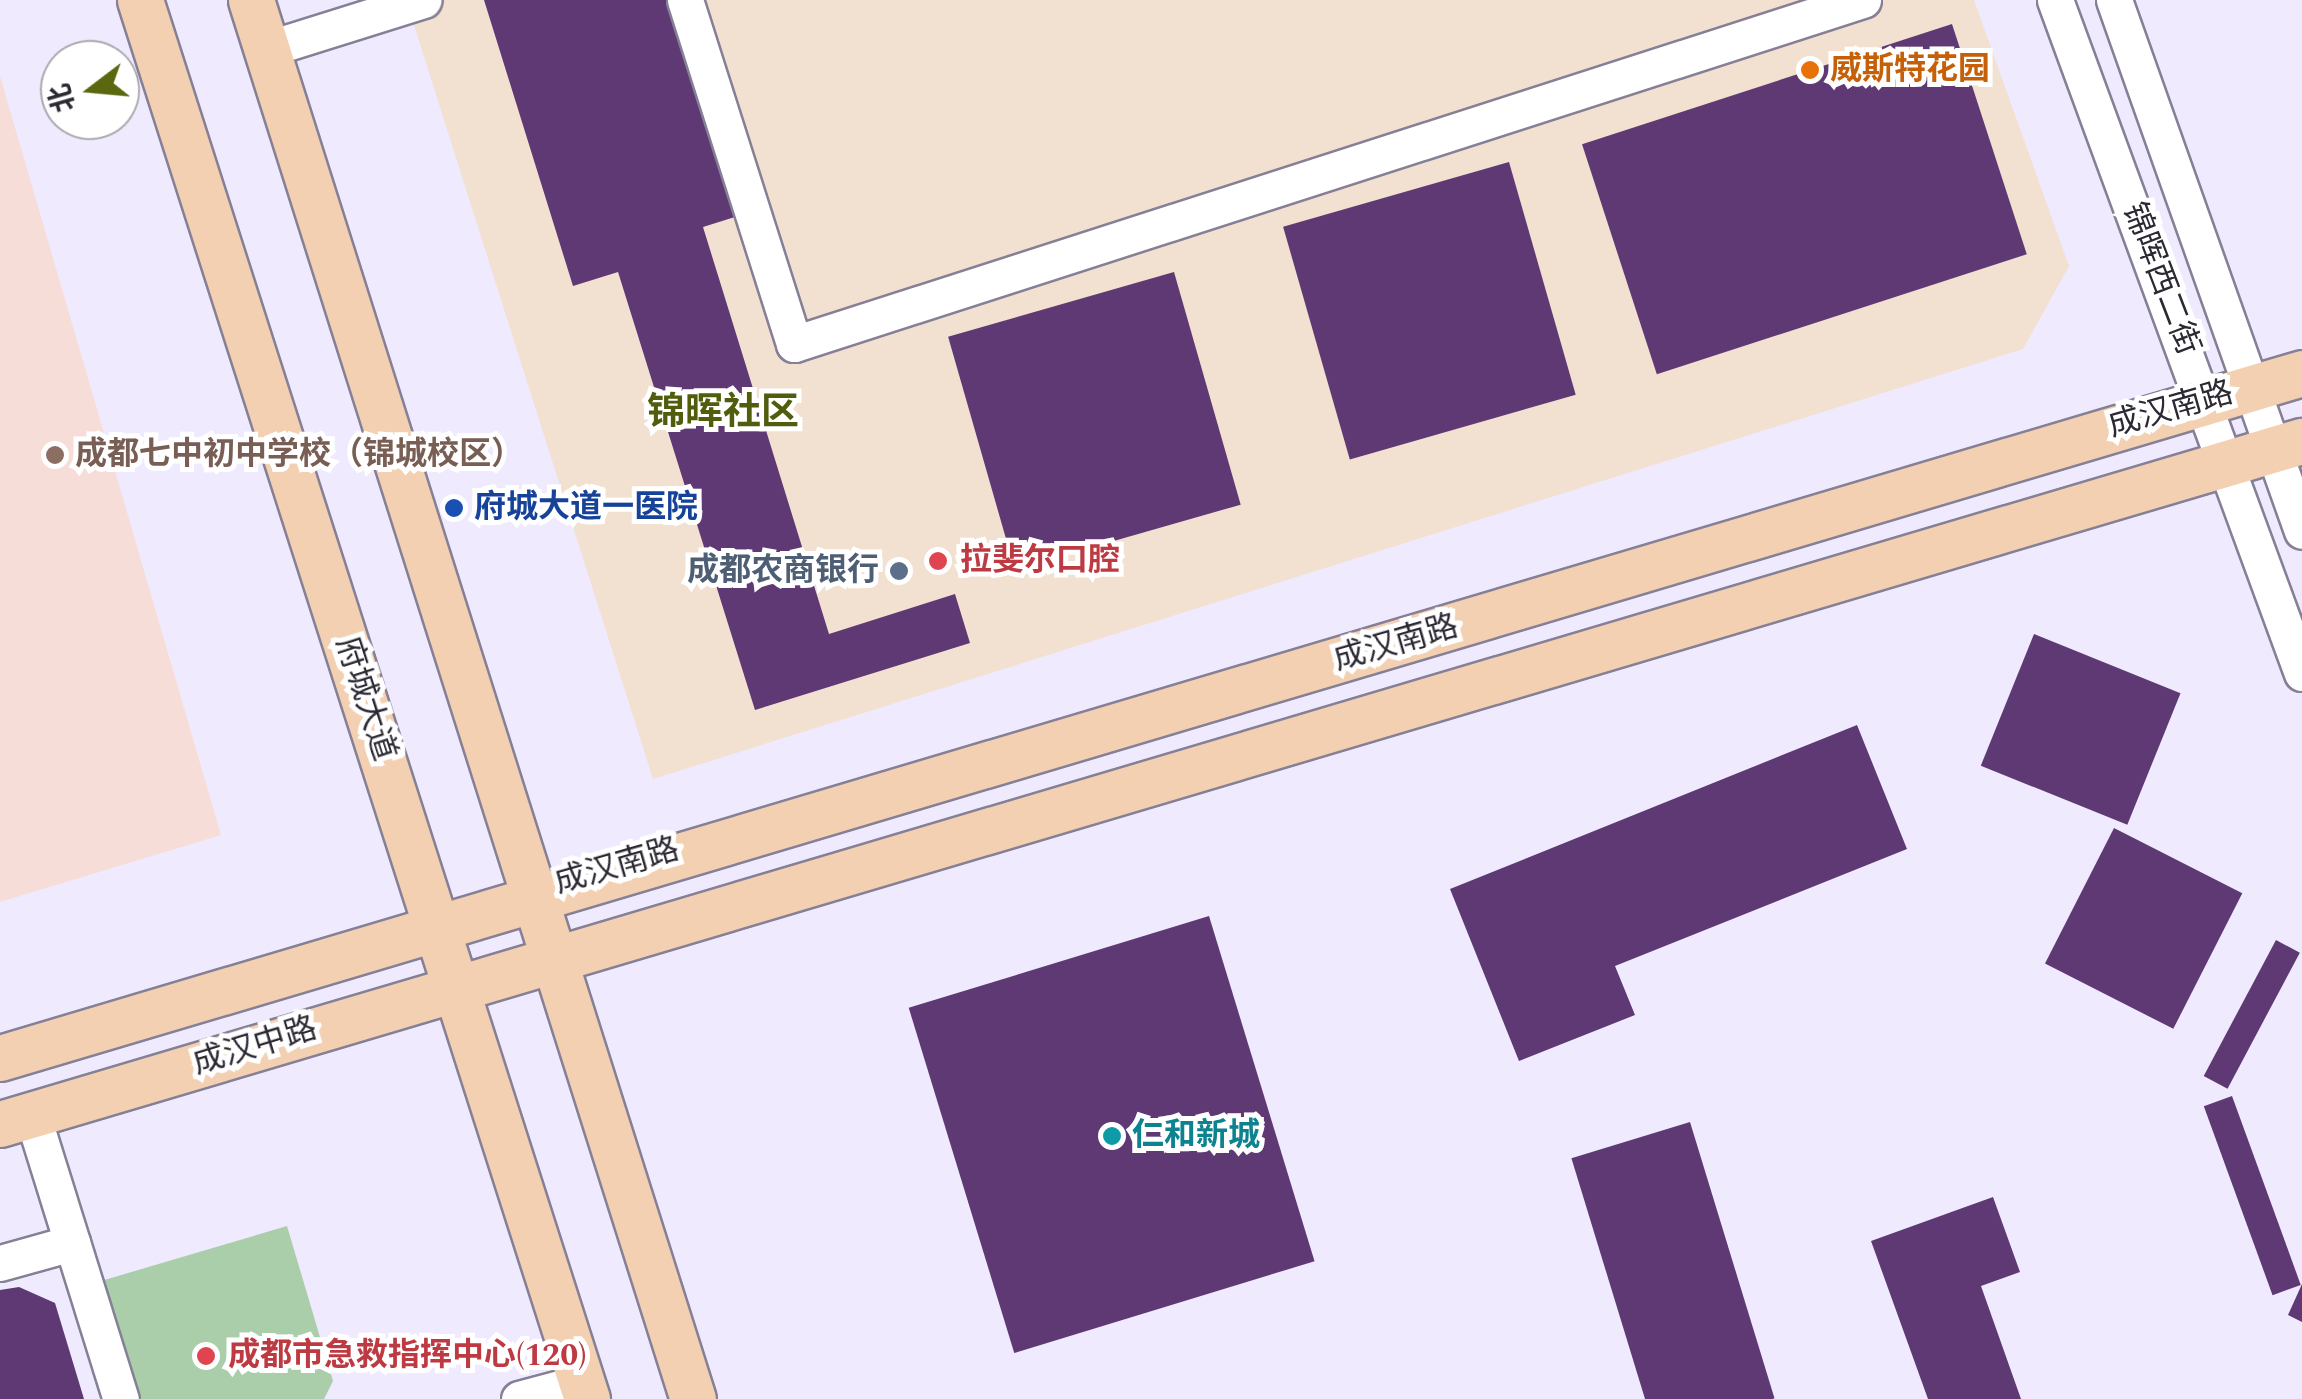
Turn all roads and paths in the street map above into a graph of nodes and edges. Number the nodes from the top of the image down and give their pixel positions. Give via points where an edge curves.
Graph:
1 (140, 0) edge
2 (252, 0) edge
3 (423, 0) edge
4 (685, 0) edge
5 (1863, 0) edge
6 (2055, 0) edge
7 (2114, 0) edge
8 (267, 49) junction
9 (2302, 372) edge
10 (2252, 387) junction
11 (2206, 399) junction
12 (2288, 445) edge
13 (2228, 464) junction
14 (2302, 531) edge
15 (2302, 673) edge
16 (538, 890) junction
17 (486, 906) joint
18 (437, 921) junction
19 (556, 954) junction
20 (510, 971) joint
21 (458, 986) junction
22 (0, 1058) edge
23 (16, 1119) edge
24 (72, 1242) junction
25 (0, 1264) edge
26 (584, 1391) edge
27 (121, 1399) edge
28 (519, 1399) edge
29 (693, 1399) edge

1 - 18 main road, 府城大道
2 - 8 main road
3 - 8 street
4 - 5 street via 794,344
6 - 11 street, 锦晖西二街
7 - 10 street, 锦晖西二街
8 - 16 main road
9 - 10 main road, 成汉南路
10 - 11 main road, 成汉南路
10 - 12 street, 锦晖西二街
11 - 13 street, 锦晖西二街
11 - 16 main road, 成汉南路
12 - 13 main road, 成汉南路
12 - 14 street, 锦晖西二街
13 - 15 street, 锦晖西二街
13 - 19 main road, 成汉南路
16 - 17 main road, 成汉南路
16 - 19 main road
17 - 18 main road, 成汉中路
18 - 21 main road, 府城大道
18 - 22 main road, 成汉中路
19 - 20 main road, 成汉南路
19 - 29 main road
20 - 21 main road, 成汉中路
21 - 23 main road, 成汉中路
21 - 26 main road, 府城大道
23 - 24 street
24 - 25 street
24 - 27 street
26 - 28 street

